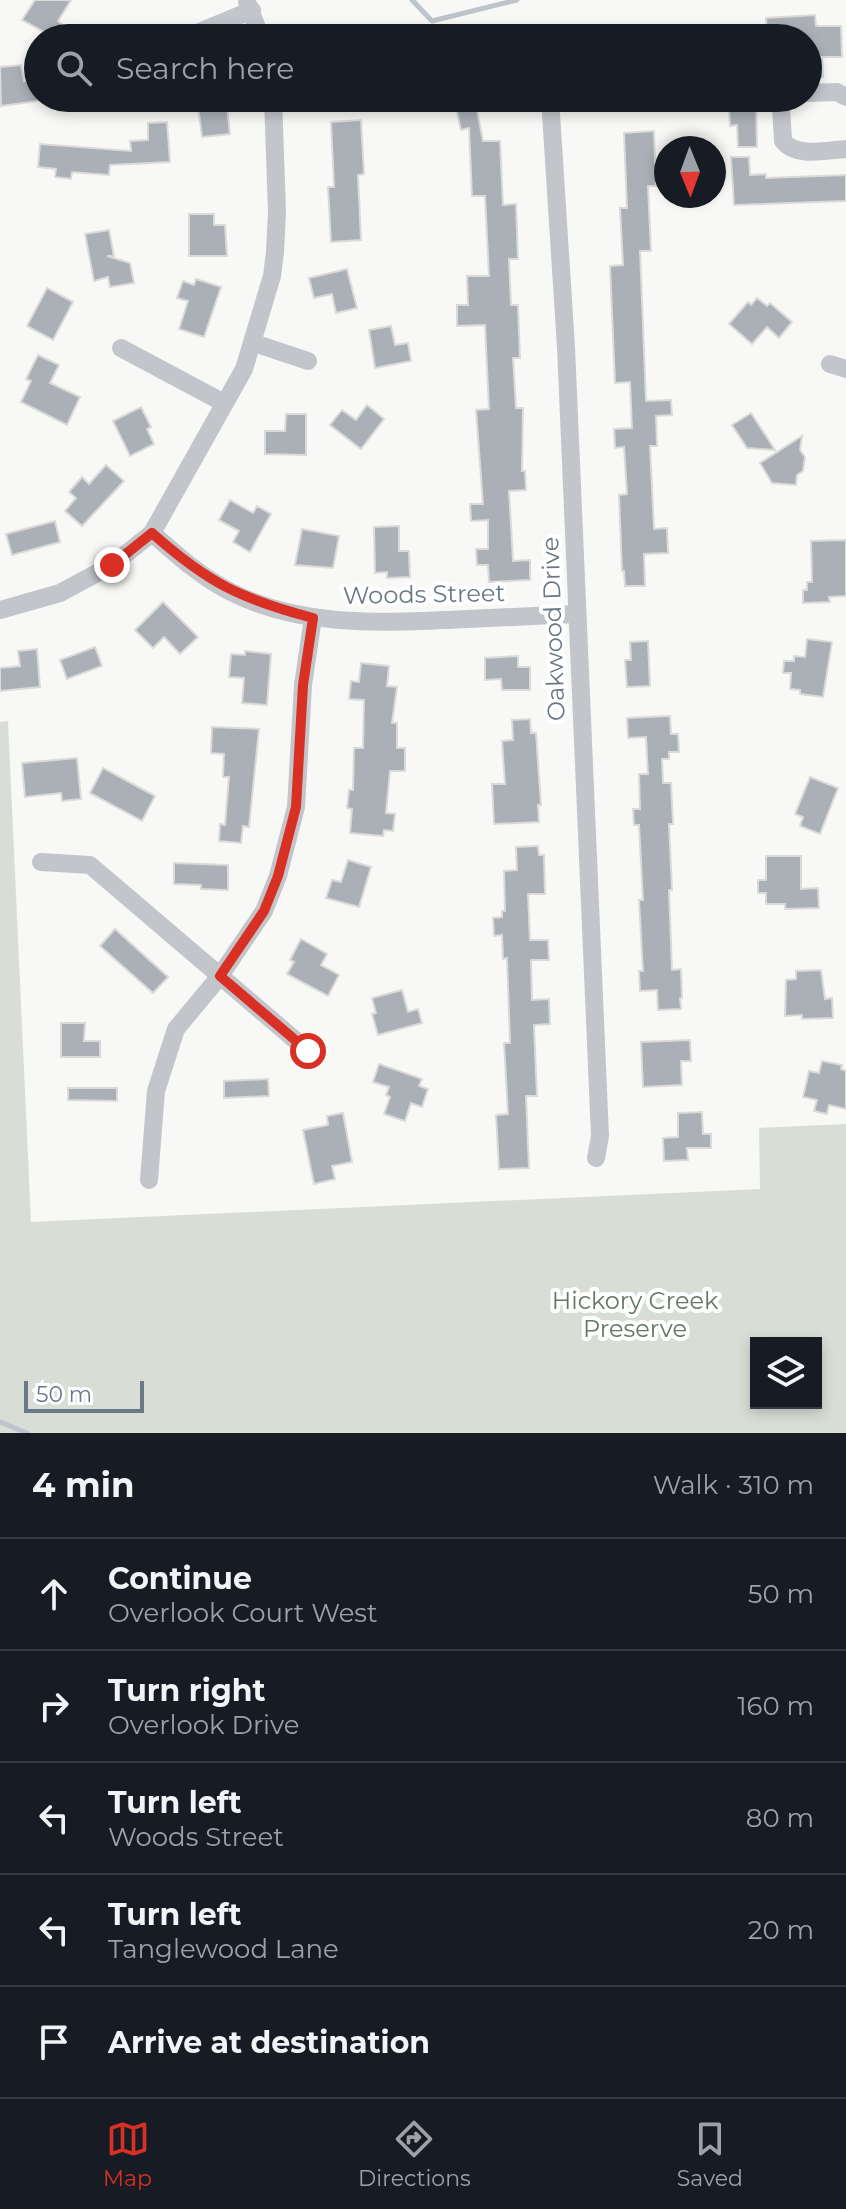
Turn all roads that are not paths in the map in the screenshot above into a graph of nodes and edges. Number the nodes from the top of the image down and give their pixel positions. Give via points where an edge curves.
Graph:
1 (249, 5) edge
2 (212, 24) edge
3 (256, 24) edge
4 (822, 93) edge
5 (846, 97) edge
6 (273, 112) edge
7 (551, 112) edge
8 (781, 112) edge
9 (846, 149) edge
10 (254, 343) junction
11 (121, 348) dead end
12 (308, 361) dead end
13 (224, 403) junction
14 (152, 533) junction
15 (0, 610) edge
16 (576, 614) junction
17 (313, 618) junction
18 (41, 862) dead end
19 (220, 976) junction
20 (308, 1051) dead end
21 (596, 1158) dead end
22 (149, 1180) dead end

1 - 2 street
1 - 3 street
4 - 5 street
6 - 10 street via 277,232 272,276
7 - 16 street, Oakwood Drive
8 - 9 street via 786,146 797,151
10 - 12 street
10 - 13 street
11 - 13 street
13 - 14 street
14 - 15 street via 112,565 60,593
14 - 17 street, Woods Street via 187,565 231,592
16 - 17 street, Woods Street via 376,623
16 - 21 street, Oakwood Drive via 600,1136
17 - 19 street via 296,807 264,911
18 - 19 street via 90,865
19 - 20 street
19 - 22 street via 176,1029 156,1091

